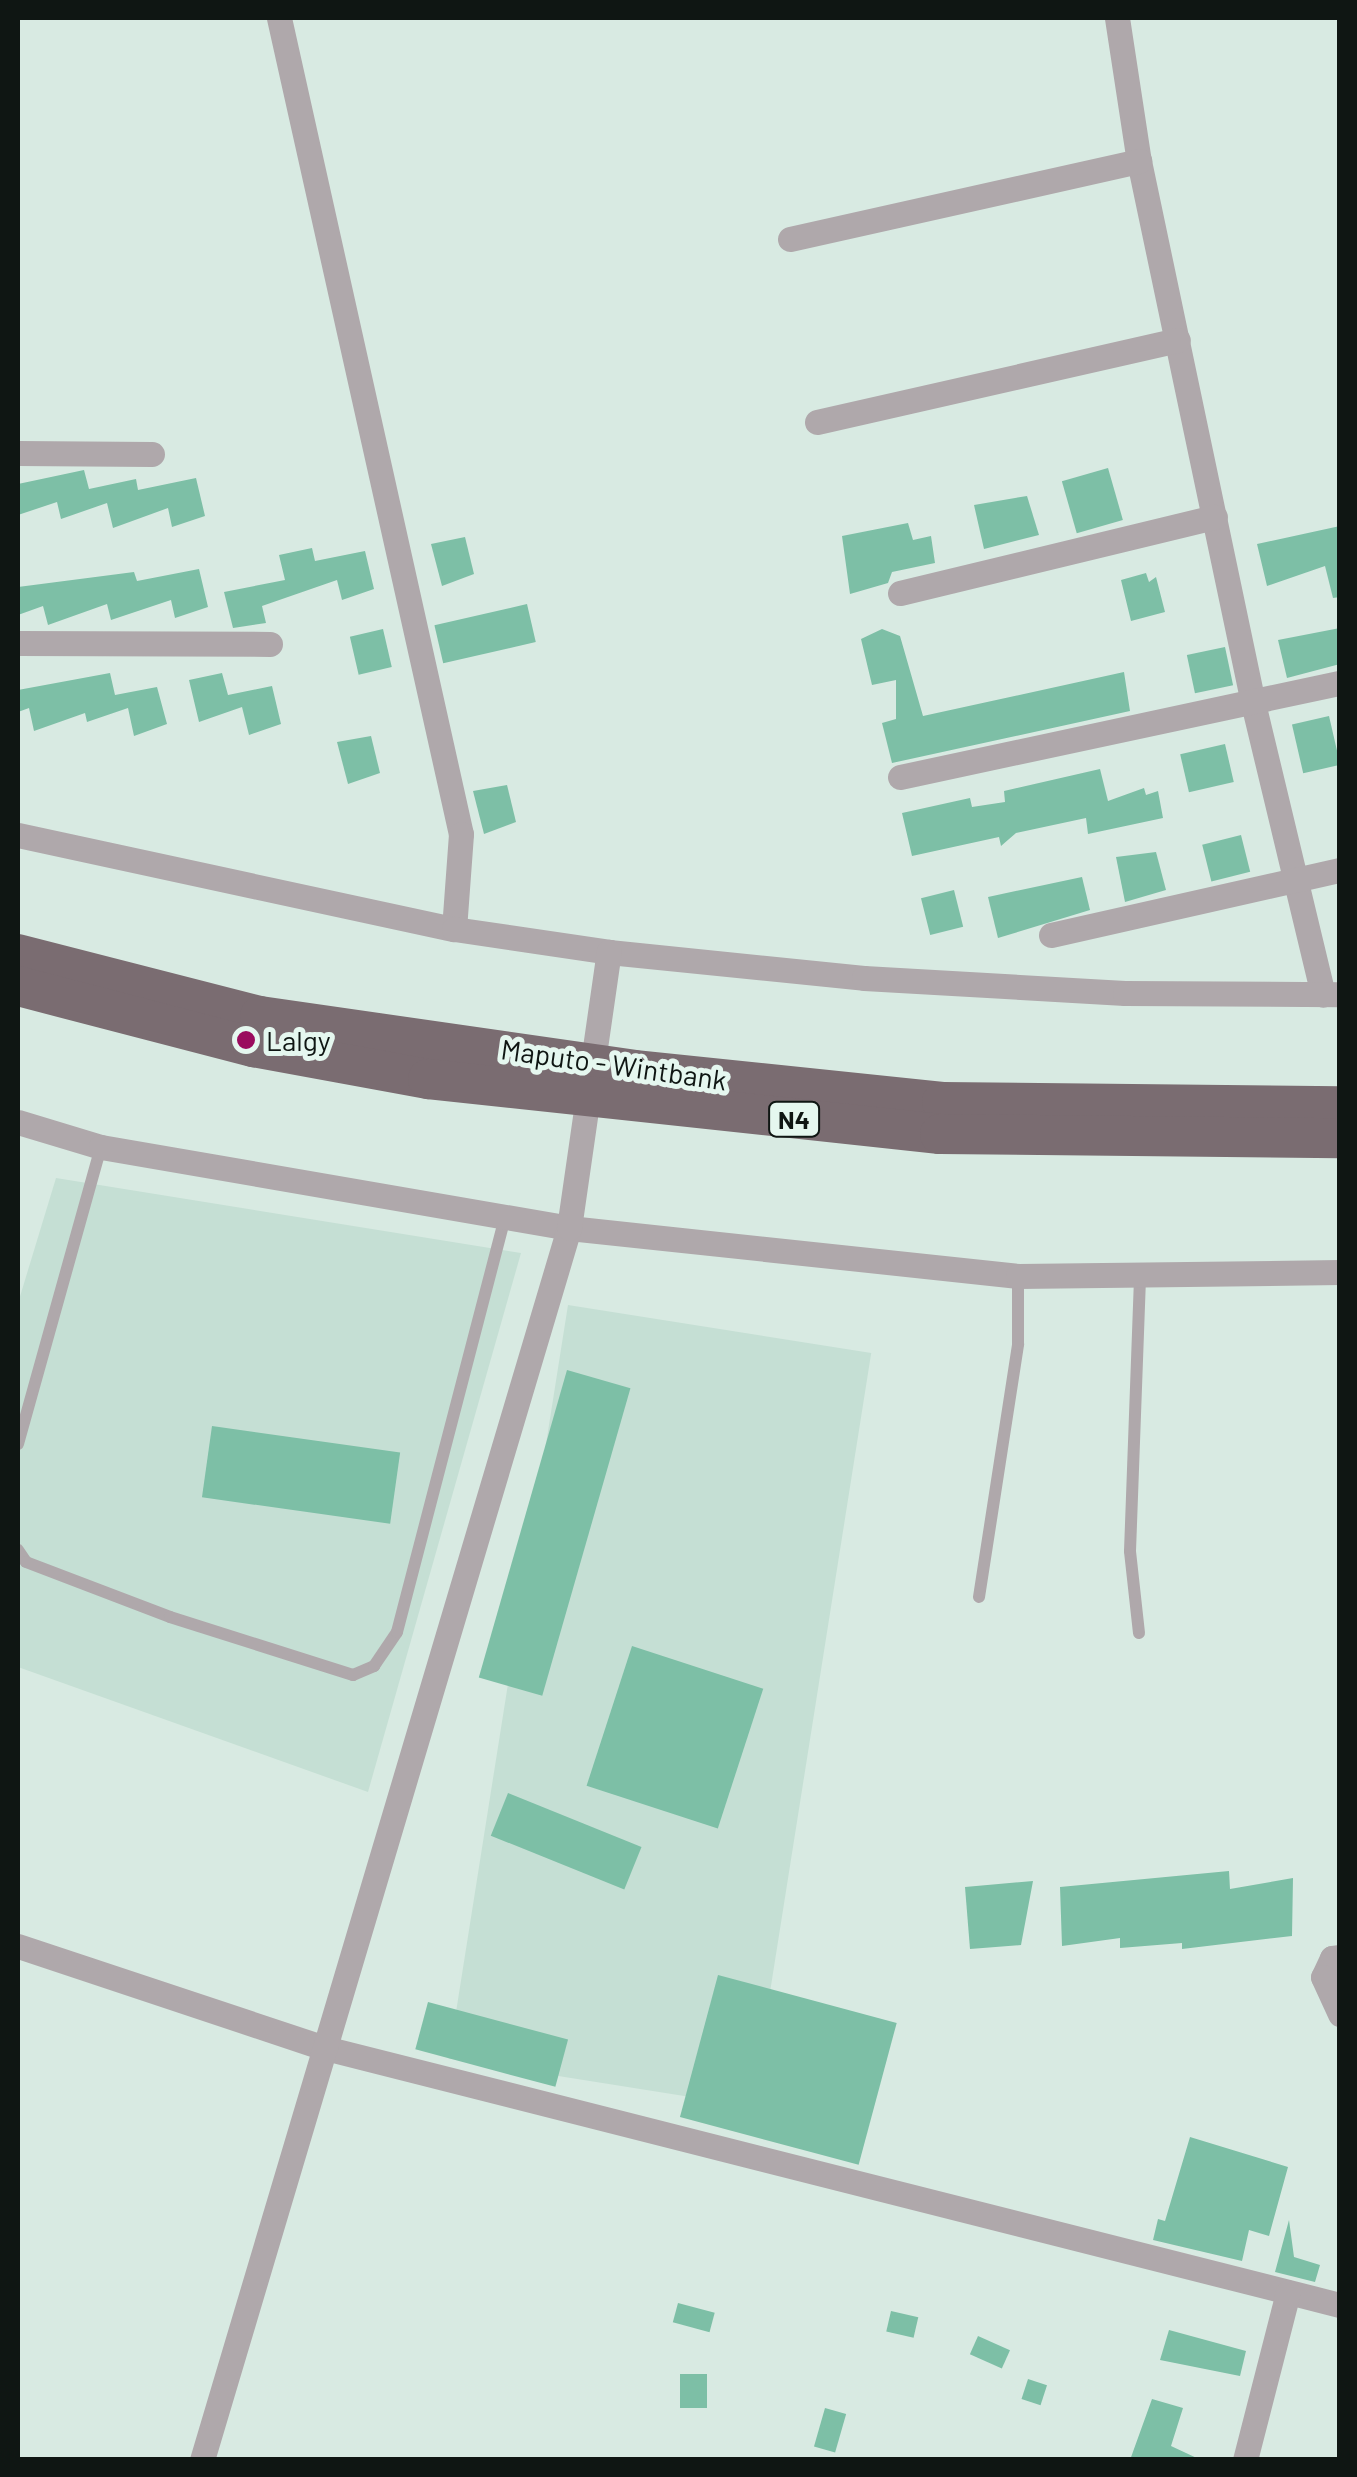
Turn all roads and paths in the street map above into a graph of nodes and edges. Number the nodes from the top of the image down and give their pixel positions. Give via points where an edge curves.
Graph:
1 (278, 18) edge
2 (1117, 18) edge
3 (1140, 161) junction
4 (790, 239) dead end
5 (1178, 340) junction
6 (817, 422) dead end
7 (18, 453) edge
8 (152, 454) dead end
9 (1216, 517) junction
10 (900, 593) dead end
11 (18, 643) edge
12 (270, 644) dead end
13 (1340, 683) edge
14 (1252, 702) junction
15 (900, 777) dead end
16 (18, 835) edge
17 (1340, 870) edge
18 (1296, 880) junction
19 (454, 929) junction
20 (1051, 934) dead end
21 (609, 952) junction
22 (18, 954) edge
23 (18, 986) edge
24 (1331, 995) edge
25 (591, 1080) junction
26 (1340, 1106) edge
27 (18, 1122) edge
28 (1340, 1138) edge
29 (102, 1147) junction
30 (504, 1220) junction
31 (569, 1228) junction
32 (1140, 1270) junction
33 (1340, 1272) edge
34 (1018, 1276) junction
35 (18, 1444) edge
36 (18, 1550) edge
37 (979, 1596) dead end
38 (1139, 1634) dead end
39 (18, 1946) edge
40 (1340, 1957) edge
41 (1340, 2014) edge
42 (325, 2048) junction
43 (1288, 2292) junction
44 (1340, 2304) edge
45 (202, 2460) edge
46 (1245, 2460) edge

1 - 19 street via 461,834
2 - 3 street
3 - 4 street
3 - 5 street
5 - 6 street
5 - 9 street
7 - 8 street
9 - 10 street
9 - 14 street
11 - 12 street
13 - 14 street
14 - 15 street
14 - 18 street
16 - 19 street
17 - 18 street
18 - 20 street
18 - 24 street
19 - 21 street
21 - 24 street via 882,980
21 - 25 street
22 - 25 highway, Maputo - Wintbank / N4 via 260,1016
23 - 25 highway, Maputo - Wintbank / N4 via 271,1050 428,1078
25 - 26 highway, Maputo - Wintbank / N4 via 942,1102
25 - 28 highway, Maputo - Wintbank / N4 via 940,1134
25 - 31 street
27 - 29 street
29 - 30 street
29 - 35 lane
30 - 31 street
30 - 36 lane via 397,1632 374,1666 353,1675 170,1617 26,1562
31 - 34 street
31 - 42 street
32 - 33 street
32 - 34 street
32 - 38 lane via 1130,1551
34 - 37 lane via 1018,1344
39 - 42 street
40 - 41 street via 1332,1958 1324,1977
42 - 43 street
42 - 45 street
43 - 44 street
43 - 46 street

